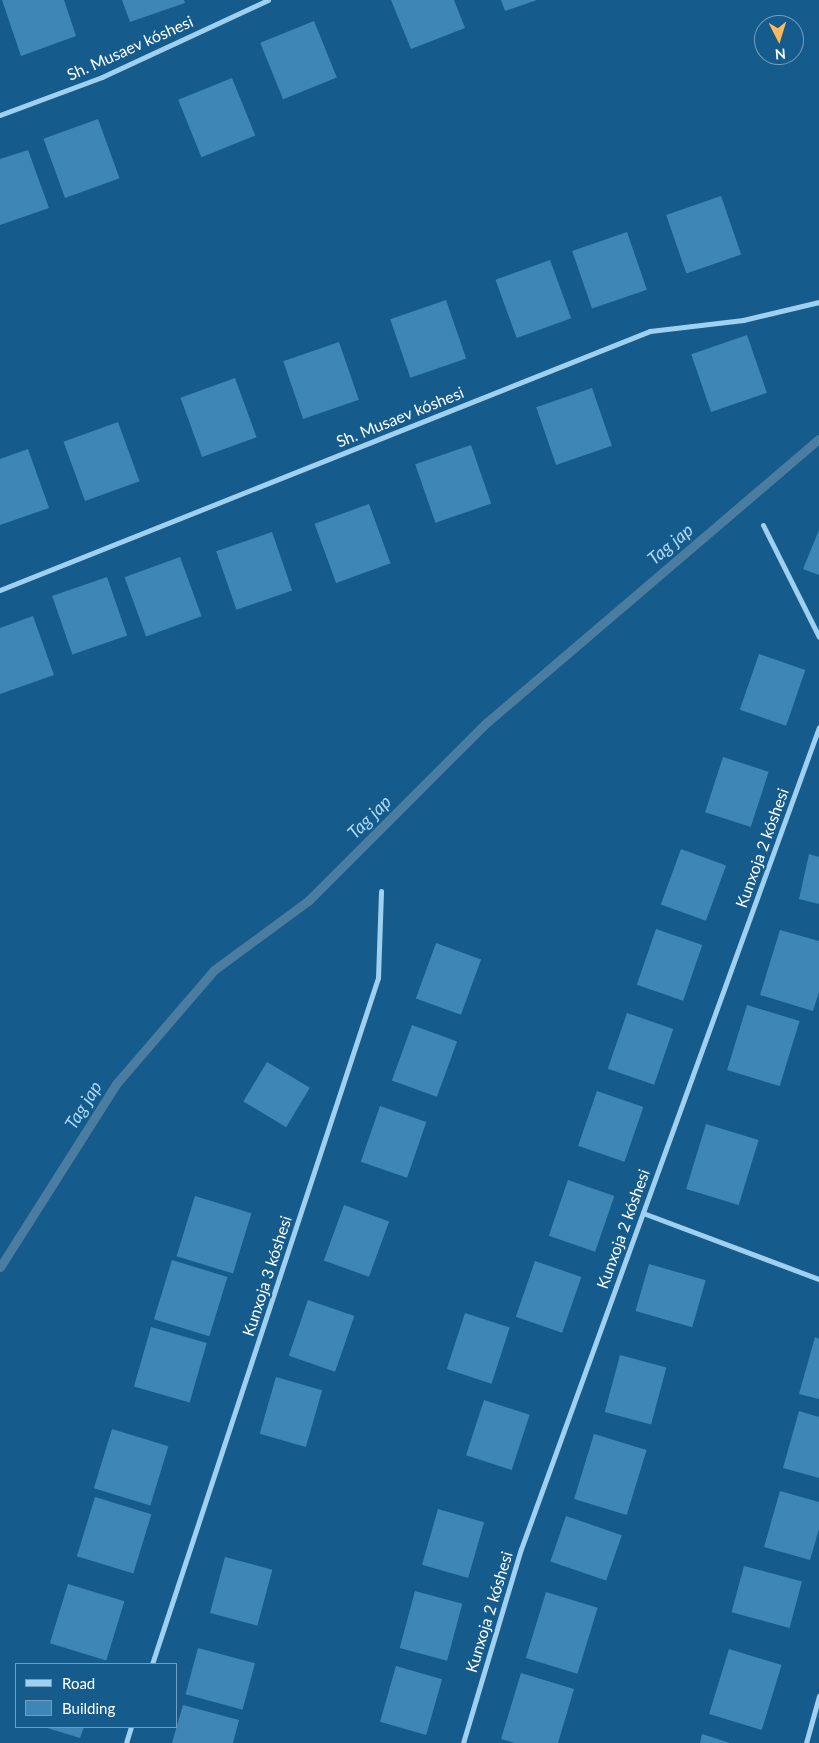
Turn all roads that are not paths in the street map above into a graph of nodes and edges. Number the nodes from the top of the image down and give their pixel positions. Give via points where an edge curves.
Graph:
1 (268, 0) edge
2 (0, 115) edge
3 (819, 302) edge
4 (763, 525) dead end
5 (0, 590) edge
6 (819, 637) edge
7 (819, 727) edge
8 (381, 891) dead end
9 (642, 1212) junction
10 (819, 1279) edge
11 (152, 1663) edge
12 (819, 1696) edge
13 (131, 1728) edge
14 (126, 1743) edge
15 (462, 1743) edge
16 (806, 1743) edge

1 - 2 street, Sh. Musaev kóshesi via 102,77
3 - 5 street, Sh. Musaev kóshesi via 743,320 650,331
4 - 6 street
7 - 9 street, Kunxoja 2 kóshesi
8 - 11 street, Kunxoja 3 kóshesi via 378,978
9 - 10 street
9 - 15 street, Kunxoja 2 kóshesi via 521,1549
12 - 16 street
13 - 14 street

